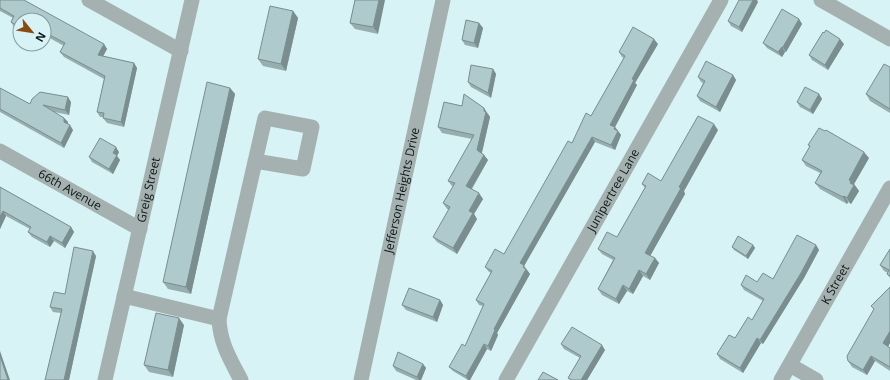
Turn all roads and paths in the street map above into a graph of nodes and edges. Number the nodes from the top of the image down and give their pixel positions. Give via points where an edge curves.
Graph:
1 (88, 0) edge
2 (192, 0) edge
3 (443, 0) edge
4 (721, 0) edge
5 (821, 0) edge
6 (890, 39) edge
7 (181, 51) junction
8 (0, 151) edge
9 (255, 161) dead end
10 (890, 188) edge
11 (140, 229) junction
12 (124, 296) junction
13 (218, 319) junction
14 (790, 365) junction
15 (105, 380) edge
16 (241, 380) edge
17 (361, 380) edge
18 (506, 380) edge
19 (781, 380) edge
20 (816, 380) edge

1 - 7 street
2 - 7 street, Greig Street
3 - 17 street, Jefferson Heights Drive
4 - 18 street, Junipertree Lane
5 - 6 street
7 - 11 street, Greig Street
8 - 11 street, 66th Avenue
9 - 13 street
10 - 14 street, K Street
11 - 12 street, Greig Street
12 - 13 street
12 - 15 street, Greig Street
13 - 16 street via 223,344
14 - 19 street, K Street
14 - 20 street

